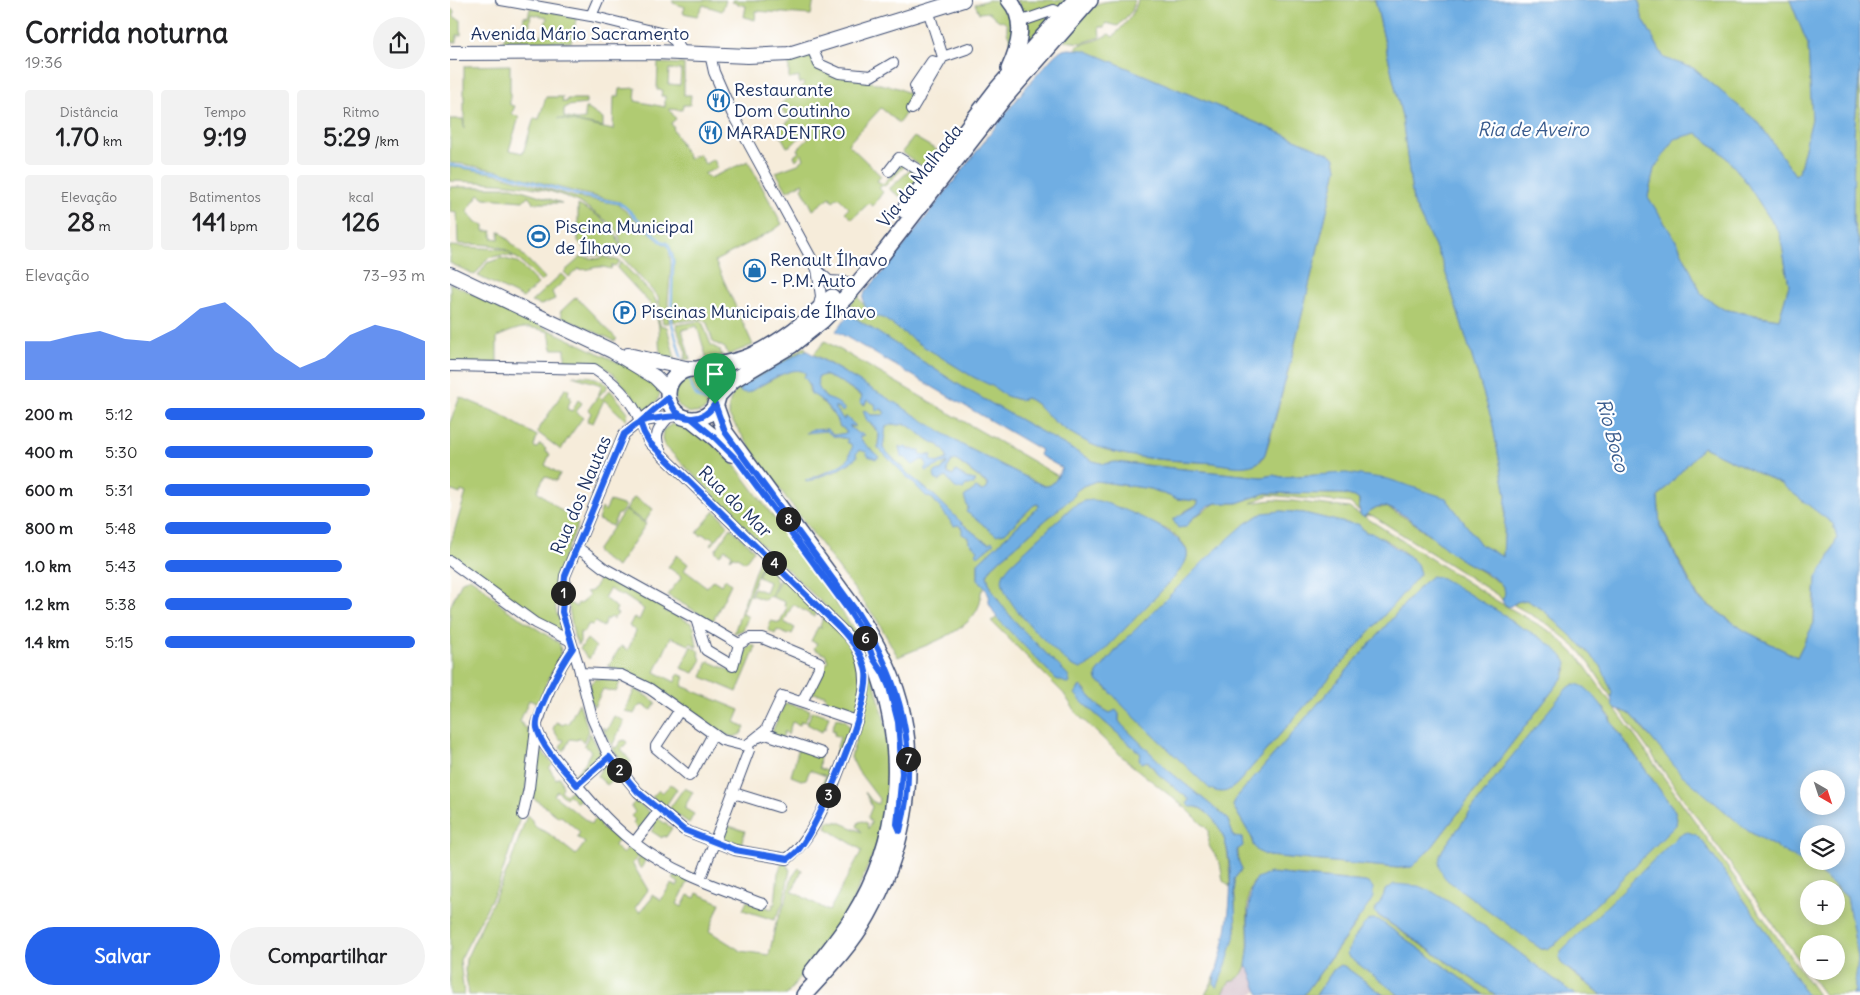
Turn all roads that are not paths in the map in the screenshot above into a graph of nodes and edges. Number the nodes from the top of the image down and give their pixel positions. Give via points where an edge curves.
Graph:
1 (501, 0) edge
2 (598, 0) edge
3 (963, 0) edge
4 (1010, 0) edge
5 (1076, 0) edge
6 (1090, 0) edge
7 (928, 10) junction
8 (1058, 12) dead end
9 (592, 16) junction
10 (1025, 20) dead end
11 (812, 48) junction
12 (968, 48) dead end
13 (450, 53) edge
14 (683, 53) junction
15 (716, 54) junction
16 (941, 60) junction
17 (893, 63) dead end
18 (997, 90) junction
19 (912, 109) dead end
20 (889, 171) dead end
21 (934, 171) junction
22 (817, 269) junction
23 (450, 274) edge
24 (847, 282) junction
25 (818, 310) junction
26 (612, 351) junction
27 (450, 366) edge
28 (694, 369) junction
29 (668, 394) junction
30 (716, 400) junction
31 (680, 417) junction
32 (640, 422) junction
33 (662, 454) junction
34 (577, 547) junction
35 (450, 560) edge
36 (696, 619) junction
37 (572, 644) junction
38 (739, 644) junction
39 (873, 658) junction
40 (580, 673) junction
41 (802, 702) junction
42 (679, 711) junction
43 (857, 721) junction
44 (536, 726) junction
45 (713, 734) junction
46 (758, 738) junction
47 (746, 746) junction
48 (822, 753) dead end
49 (609, 757) junction
50 (577, 785) junction
51 (733, 796) junction
52 (779, 807) dead end
53 (659, 811) junction
54 (523, 815) dead end
55 (900, 831) junction
56 (716, 842) junction
57 (634, 843) junction
58 (788, 859) joint
59 (700, 880) junction
60 (763, 904) dead end
61 (846, 928) junction
62 (794, 995) edge
63 (804, 995) edge

1 - 9 street
2 - 9 street
3 - 7 street, Avenida Mário Sacramento
4 - 18 main road via 1016,8 1019,40
5 - 18 main road, Via da Malhada
6 - 30 main road, Via da Malhada via 1005,96 846,297 792,345 733,380
7 - 11 street, Avenida Mário Sacramento
7 - 16 street
8 - 10 street via 1054,10
9 - 14 street via 668,35
11 - 15 street, Avenida Mário Sacramento via 776,55
11 - 17 street via 819,64 839,73 871,76
12 - 16 street
13 - 14 street, Avenida Mário Sacramento
14 - 15 street, Avenida Mário Sacramento
15 - 22 street via 714,72 732,112
16 - 19 street
18 - 21 main road, Via da Malhada
20 - 21 street via 899,158 924,174
21 - 24 main road, Via da Malhada
22 - 24 street via 830,281
22 - 25 street via 821,296
23 - 26 street
24 - 25 main road, Via da Malhada
25 - 28 main road, Via da Malhada via 796,330 750,356
26 - 28 street
26 - 29 street via 655,376
27 - 32 street, Rua do Mar via 594,369 609,378
28 - 29 main road via 676,376
28 - 30 main road via 715,382
29 - 31 main road
29 - 32 street, Rua dos Nautas
30 - 31 main road via 706,415
30 - 55 main road via 725,432 857,612 886,663 903,715 908,748 907,797
31 - 32 street
31 - 33 street via 658,428 656,440
31 - 39 main road via 715,438 756,484 849,611 866,638
32 - 33 street, Rua do Mar via 650,443
32 - 34 street, Rua dos Nautas via 624,434
33 - 43 street, Rua do Mar via 857,647 866,672 865,696
34 - 36 street via 604,568
34 - 37 street, Rua dos Nautas via 565,576 562,612
35 - 37 street via 535,623
36 - 38 street
36 - 38 street via 706,650 734,666
37 - 40 street, Rua dos Nautas
37 - 44 street via 545,699
38 - 41 street via 750,638 762,638 819,662
39 - 55 main road via 889,687 898,722 902,773 897,824
39 - 61 main road via 893,727 896,789 893,816 878,866
40 - 42 street via 621,676 650,689
40 - 49 street, Rua dos Nautas via 592,718
41 - 43 street
41 - 46 street via 782,696 766,730
42 - 45 street
42 - 45 street via 656,748 689,776
43 - 58 street, Rua do Mar via 821,812 799,850
44 - 50 street via 544,743
44 - 54 street via 530,788
45 - 47 street via 722,740
46 - 47 street
46 - 48 street via 766,734
47 - 51 street via 749,750
49 - 50 street
49 - 53 street, Rua dos Nautas via 638,792
50 - 57 street
51 - 52 street via 737,794
51 - 56 street
53 - 56 street, Rua dos Nautas via 684,830
53 - 57 street
55 - 61 main road via 893,838 865,907
55 - 63 main road via 868,914 852,939
56 - 58 street, Rua dos Nautas via 735,850
56 - 59 street
57 - 59 street
59 - 60 street
61 - 62 main road

